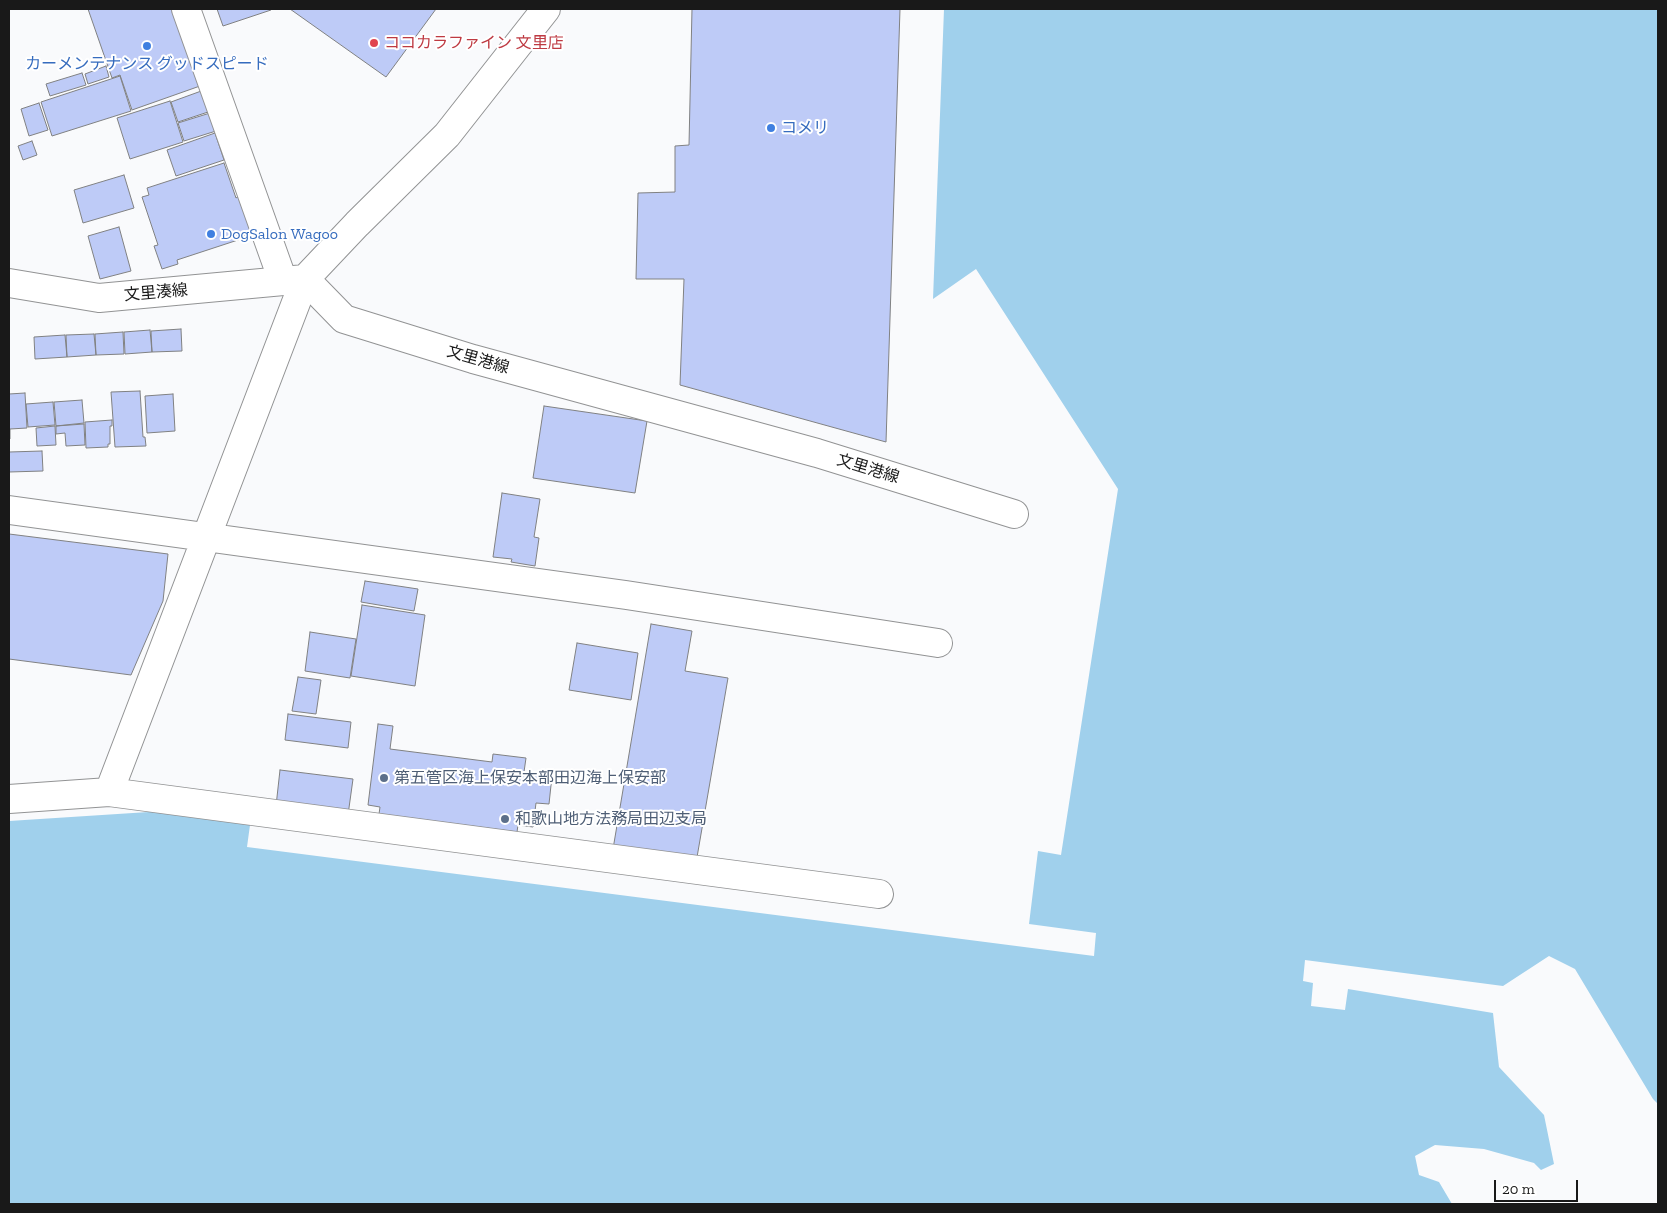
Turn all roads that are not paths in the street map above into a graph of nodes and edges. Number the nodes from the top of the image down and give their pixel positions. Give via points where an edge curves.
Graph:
1 (186, 9) edge
2 (546, 9) edge
3 (294, 280) junction
4 (9, 283) edge
5 (9, 510) edge
6 (1014, 514) dead end
7 (207, 537) junction
8 (938, 642) dead end
9 (109, 792) junction
10 (9, 799) edge
11 (879, 894) dead end

1 - 3 street
2 - 3 street via 447,135 357,224
3 - 4 street, 文里湊線 via 99,298
3 - 6 street, 文里港線 via 344,319 473,359 817,453
3 - 7 street
5 - 7 street
7 - 8 street
7 - 9 street
9 - 10 street
9 - 11 street

